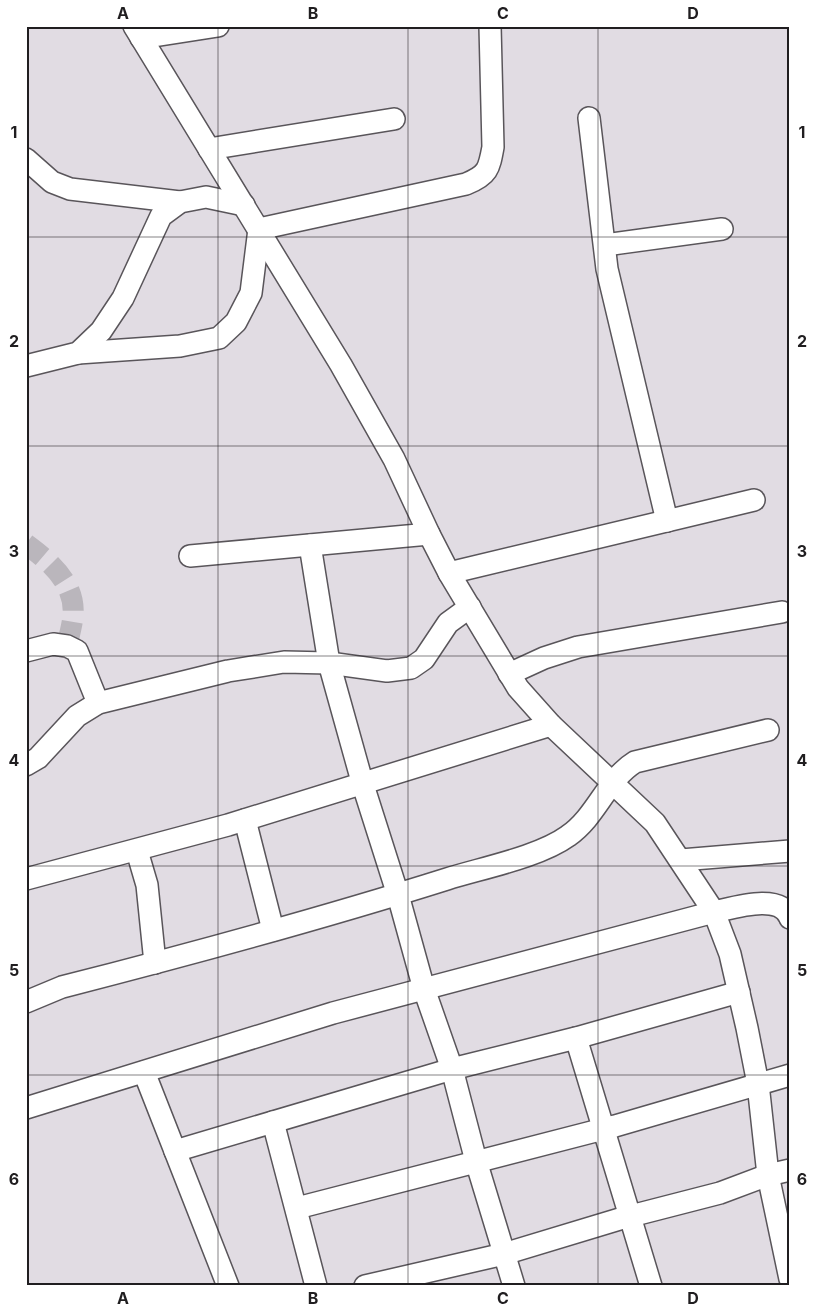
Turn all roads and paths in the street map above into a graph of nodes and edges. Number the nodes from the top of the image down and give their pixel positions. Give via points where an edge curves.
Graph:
1 (218, 26) edge
2 (490, 26) edge
3 (138, 32) edge
4 (589, 118) dead end
5 (394, 119) dead end
6 (209, 149) junction
7 (26, 159) edge
8 (180, 202) junction
9 (244, 205) junction
10 (259, 229) junction
11 (722, 229) dead end
12 (604, 246) junction
13 (78, 353) junction
14 (26, 366) edge
15 (754, 500) dead end
16 (667, 521) junction
17 (428, 534) junction
18 (310, 545) junction
19 (190, 556) dead end
20 (450, 572) junction
21 (470, 607) junction
22 (782, 612) dead end
23 (26, 651) edge
24 (330, 663) junction
25 (509, 674) junction
26 (98, 704) junction
27 (551, 725) junction
28 (768, 730) dead end
29 (26, 765) edge
30 (612, 781) junction
31 (363, 785) junction
32 (245, 820) junction
33 (137, 851) junction
34 (790, 851) edge
35 (681, 860) junction
36 (26, 879) edge
37 (398, 895) junction
38 (714, 912) junction
39 (790, 918) edge
40 (273, 930) junction
41 (155, 963) junction
42 (424, 989) junction
43 (739, 992) junction
44 (26, 1002) edge
45 (576, 1038) junction
46 (452, 1069) junction
47 (144, 1072) junction
48 (790, 1075) edge
49 (758, 1084) junction
50 (26, 1108) edge
51 (273, 1122) junction
52 (604, 1128) junction
53 (175, 1151) junction
54 (476, 1161) junction
55 (790, 1170) edge
56 (768, 1175) junction
57 (297, 1208) junction
58 (630, 1216) junction
59 (504, 1254) junction
60 (790, 1281) edge
61 (228, 1286) edge
62 (316, 1286) edge
63 (365, 1286) edge
64 (514, 1286) edge
65 (651, 1286) edge
66 (778, 1286) edge

1 - 3 street
2 - 10 street via 493,147 490,166 482,178
3 - 6 street
4 - 12 street
5 - 6 street
6 - 9 street
7 - 8 street via 52,182 70,189
8 - 9 street via 206,197
8 - 13 street via 160,216 123,298 101,331
9 - 10 street
10 - 13 street via 251,293 236,322 219,338 180,346
10 - 17 street via 394,459
11 - 12 street
12 - 16 street
13 - 14 street
15 - 16 street
16 - 20 street
17 - 18 street
17 - 20 street
18 - 19 street
18 - 24 street
20 - 21 street
21 - 24 street via 448,623 424,659 411,668 387,671
21 - 25 street
22 - 25 street via 578,648 544,658
23 - 26 street via 53,644 77,651
24 - 26 street via 284,662 228,671
24 - 31 street
25 - 27 street
26 - 29 street via 77,716 38,758
27 - 30 street
27 - 31 street
28 - 30 street via 635,762
30 - 35 street via 655,823
30 - 37 street via 592,813 567,837 538,851
31 - 32 street
31 - 37 street
32 - 33 street
32 - 40 street
33 - 36 street
33 - 41 street via 147,885
34 - 35 street
35 - 38 street
37 - 40 street
37 - 42 street
38 - 39 street via 761,902 779,906
38 - 42 street
38 - 43 street via 730,954
40 - 41 street
41 - 44 street via 62,987
42 - 46 street
42 - 47 street
43 - 45 street
43 - 49 street
45 - 46 street
45 - 52 street
46 - 51 street
46 - 54 street
47 - 50 street
47 - 53 street
48 - 49 street
49 - 52 street
49 - 56 street
51 - 53 street
51 - 57 street
52 - 54 street
52 - 58 street
53 - 61 street
54 - 57 street
54 - 59 street
55 - 56 street
56 - 58 street via 720,1194
56 - 60 street
57 - 62 street
58 - 59 street
58 - 65 street
59 - 63 street
59 - 64 street
60 - 66 street

